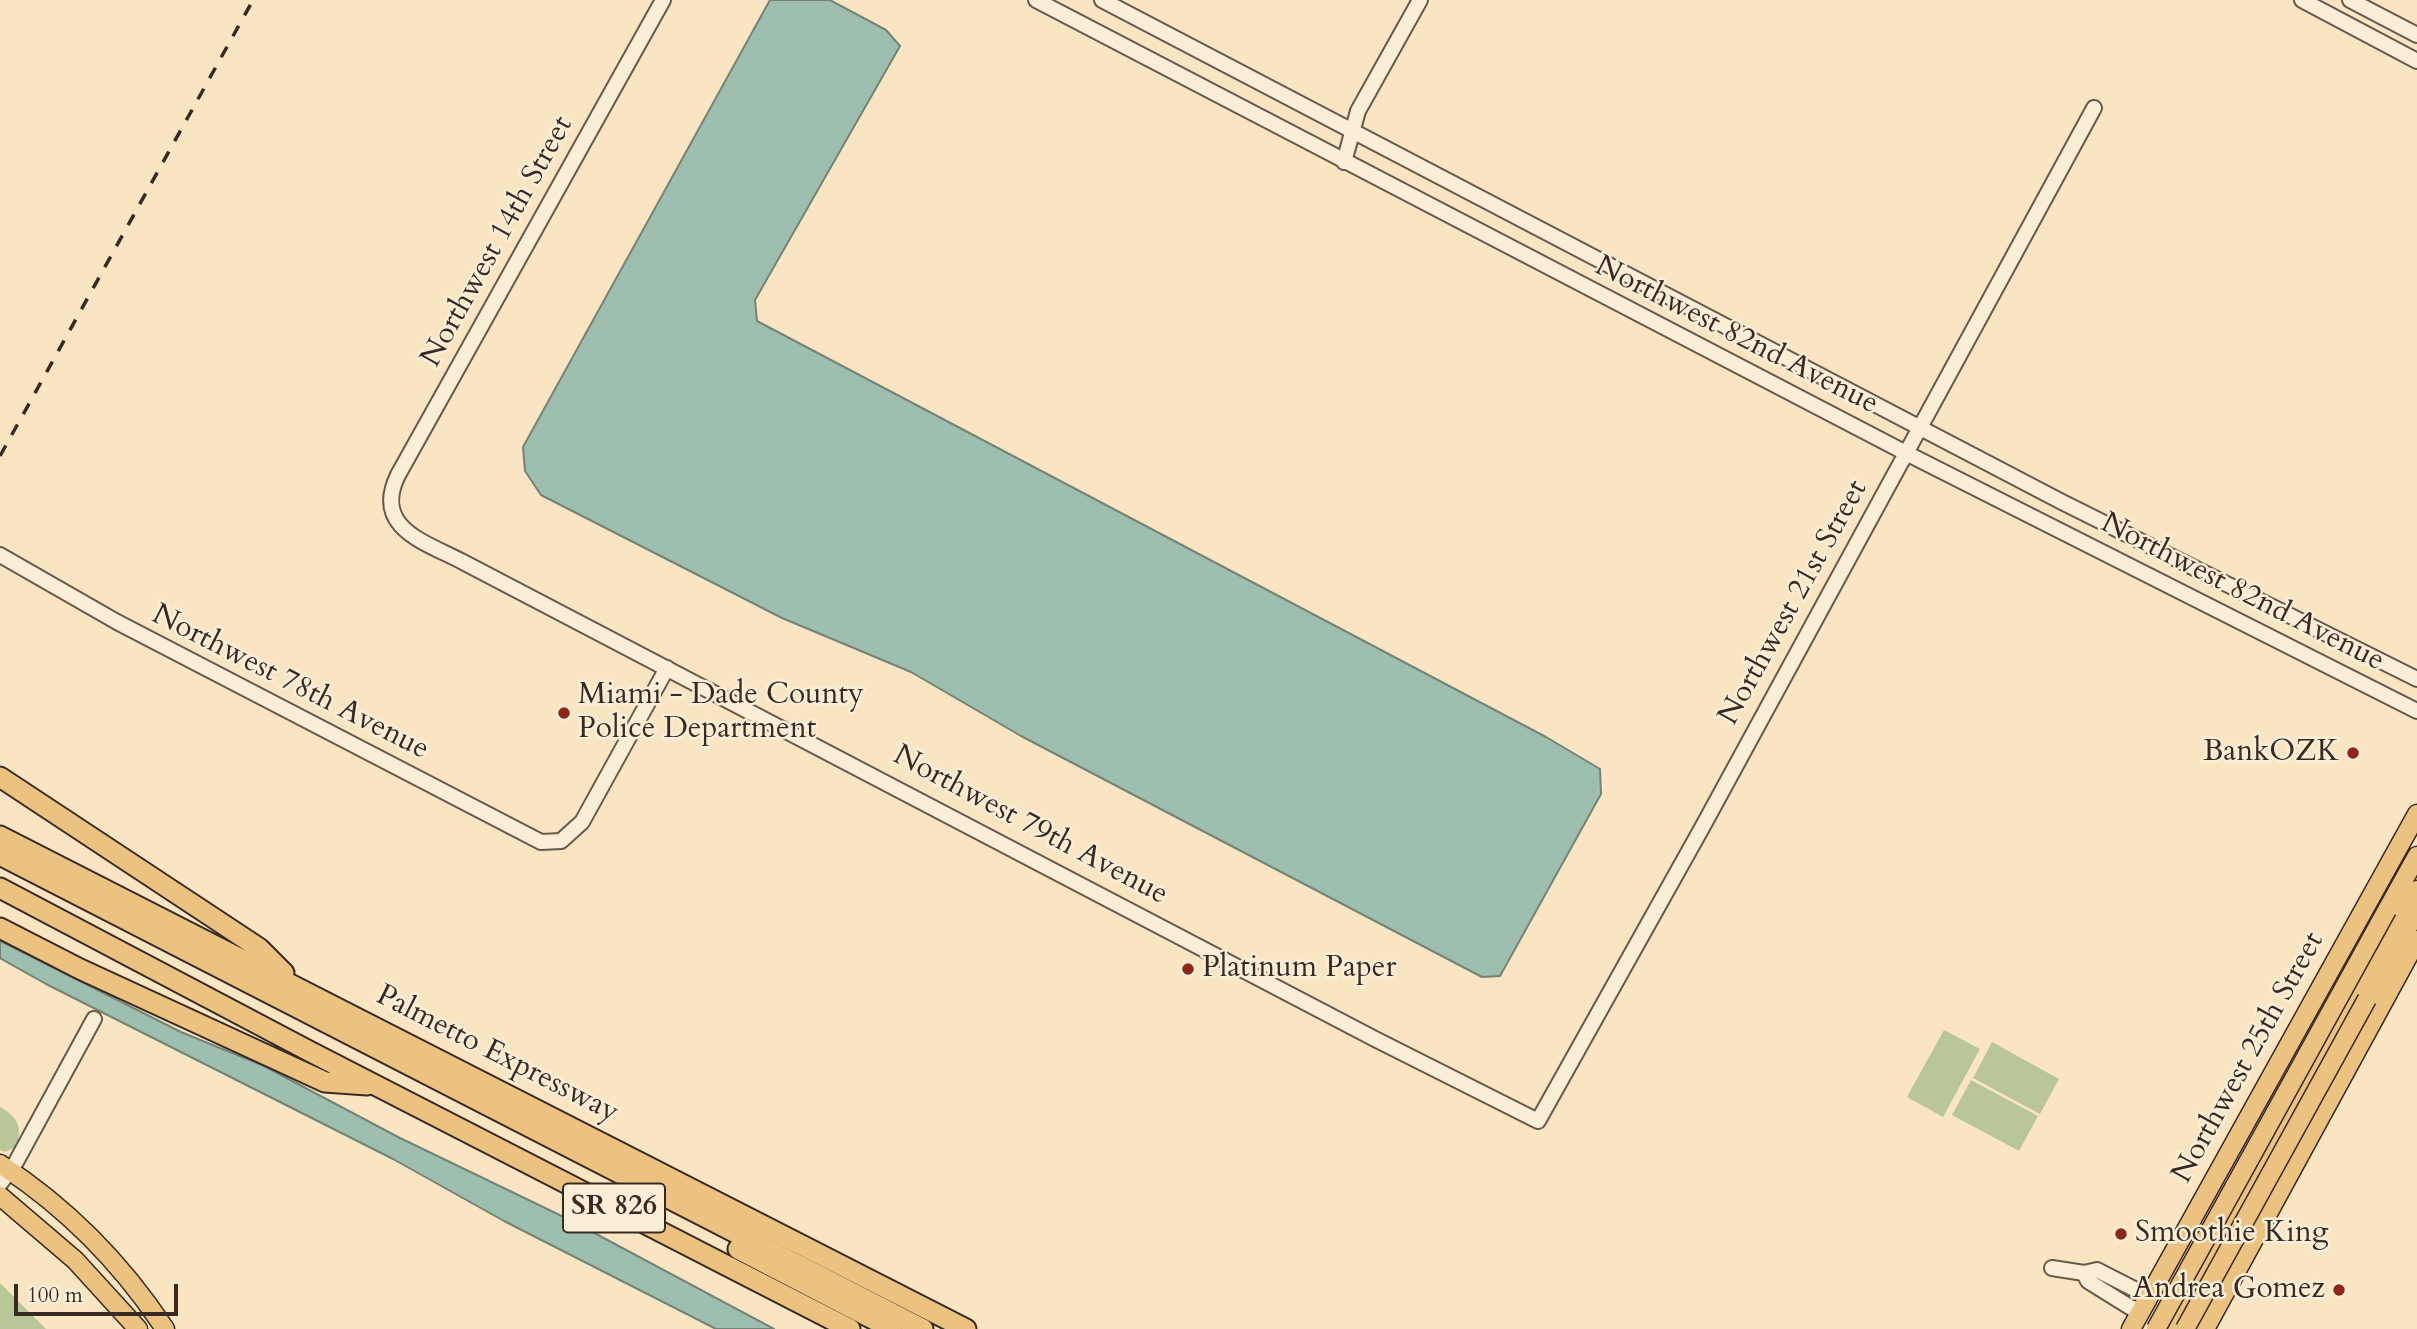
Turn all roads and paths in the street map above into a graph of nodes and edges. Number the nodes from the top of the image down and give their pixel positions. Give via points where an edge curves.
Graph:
1 (663, 0) edge
2 (1036, 0) edge
3 (1102, 0) edge
4 (1420, 0) edge
5 (2302, 0) edge
6 (2350, 0) edge
7 (2417, 35) edge
8 (2417, 61) edge
9 (2094, 108) dead end
10 (1351, 132) junction
11 (1344, 162) junction
12 (1920, 427) junction
13 (1906, 453) junction
14 (392, 512) joint
15 (0, 555) edge
16 (2214, 578) junction
17 (2201, 602) junction
18 (667, 668) junction
19 (2417, 679) edge
20 (2417, 710) edge
21 (0, 777) edge
22 (0, 788) edge
23 (2417, 814) edge
24 (62, 820) junction
25 (0, 836) edge
26 (0, 855) edge
27 (2417, 856) edge
28 (0, 868) edge
29 (0, 888) edge
30 (2417, 890) edge
31 (2412, 910) edge
32 (0, 928) edge
33 (2409, 940) edge
34 (299, 987) junction
35 (94, 1019) dead end
36 (378, 1086) junction
37 (1538, 1121) joint
38 (3, 1173) edge
39 (0, 1196) edge
40 (2052, 1268) dead end
41 (2145, 1306) junction
42 (133, 1326) edge
43 (2180, 1327) edge
44 (165, 1329) edge
45 (849, 1329) edge
46 (892, 1329) edge
47 (923, 1329) edge
48 (966, 1329) edge
49 (2132, 1329) edge
50 (2156, 1329) edge
51 (2205, 1329) edge

1 - 14 street, Northwest 14th Street via 398,475 390,497
2 - 11 street, Northwest 82nd Avenue
3 - 10 street, Northwest 82nd Avenue
4 - 10 street via 1358,111
5 - 8 street
6 - 7 street
9 - 12 street, Northwest 21st Street
10 - 11 street
10 - 12 street, Northwest 82nd Avenue
11 - 13 street, Northwest 82nd Avenue
12 - 13 street, Northwest 21st Street
12 - 16 street, Northwest 82nd Avenue
13 - 17 street, Northwest 82nd Avenue
13 - 37 street, Northwest 21st Street
14 - 18 street, Northwest 79th Avenue via 416,537
15 - 18 street, Northwest 78th Avenue via 117,622 541,842 561,841 582,822
16 - 17 street
16 - 19 street, Northwest 82nd Avenue
17 - 20 street, Northwest 82nd Avenue
18 - 37 street, Northwest 79th Avenue
21 - 24 highway
22 - 24 highway
23 - 41 main road, Northwest 25th Street
24 - 34 highway via 259,948
25 - 34 highway, Palmetto Expressway / SR 826
26 - 47 highway
27 - 50 main road, bridge
28 - 46 highway
29 - 36 highway, SR 826
30 - 31 main road
31 - 33 main road
31 - 43 main road via 2397,919 2348,1006
32 - 36 highway via 325,1082
33 - 43 main road, bridge via 2367,999
33 - 51 main road
34 - 48 highway, Palmetto Expressway / SR 826
35 - 38 street
36 - 45 highway, SR 826
38 - 44 main road via 92,1239
39 - 42 main road via 75,1260
40 - 41 street via 2084,1273 2097,1270 2142,1293
41 - 43 main road
41 - 49 main road, Northwest 25th Street

